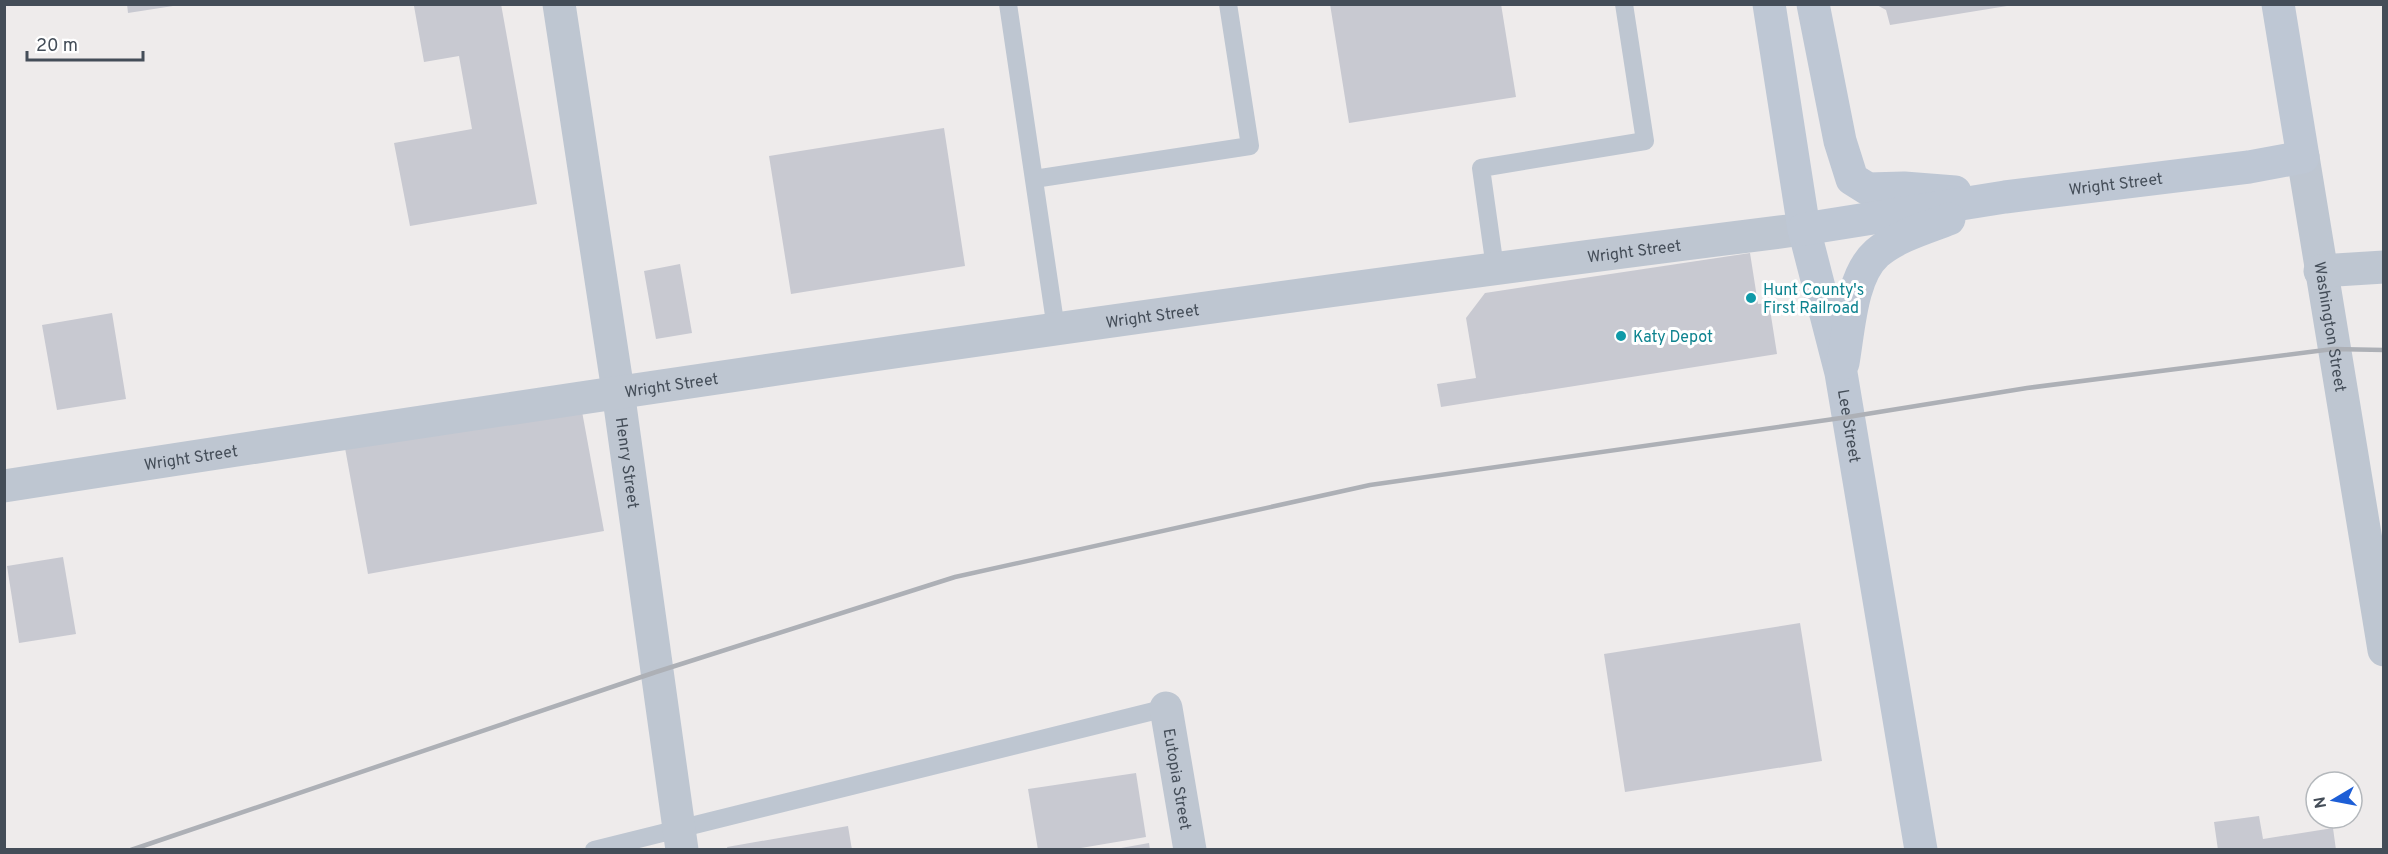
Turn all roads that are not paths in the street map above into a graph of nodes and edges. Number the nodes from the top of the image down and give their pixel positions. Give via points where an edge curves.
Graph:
1 (559, 4) edge
2 (1008, 4) edge
3 (1228, 4) edge
4 (1624, 4) edge
5 (1769, 4) edge
6 (1813, 4) edge
7 (2278, 4) edge
8 (2303, 157) junction
9 (1034, 179) junction
10 (2005, 196) junction
11 (1804, 229) junction
12 (2384, 267) edge
13 (1496, 268) junction
14 (2320, 271) junction
15 (1056, 329) junction
16 (1841, 373) junction
17 (618, 391) junction
18 (4, 486) edge
19 (2372, 502) edge
20 (2384, 650) edge
21 (1166, 708) joint
22 (680, 838) edge
23 (594, 849) edge
24 (1190, 849) edge
25 (1921, 849) edge

1 - 17 street, Henry Street
2 - 9 lane
3 - 9 lane via 1250,146
4 - 13 lane via 1645,141 1480,168
5 - 11 main road, Lee Street
6 - 10 main road via 1840,141 1852,179 1868,189
7 - 8 main road, Washington Street
8 - 10 main road, Wright Street
8 - 14 street, Washington Street
9 - 15 lane
10 - 11 main road, Wright Street
10 - 16 main road via 1898,239 1876,254 1858,281
11 - 13 street, Wright Street
11 - 16 main road, Lee Street
12 - 14 street
13 - 15 street, Wright Street
14 - 19 street, Washington Street
15 - 17 street, Wright Street
16 - 25 main road, Lee Street
17 - 18 street, Wright Street
17 - 22 street, Henry Street
19 - 20 street, Washington Street
21 - 22 lane
21 - 24 street, Eutopia Street
22 - 23 lane

